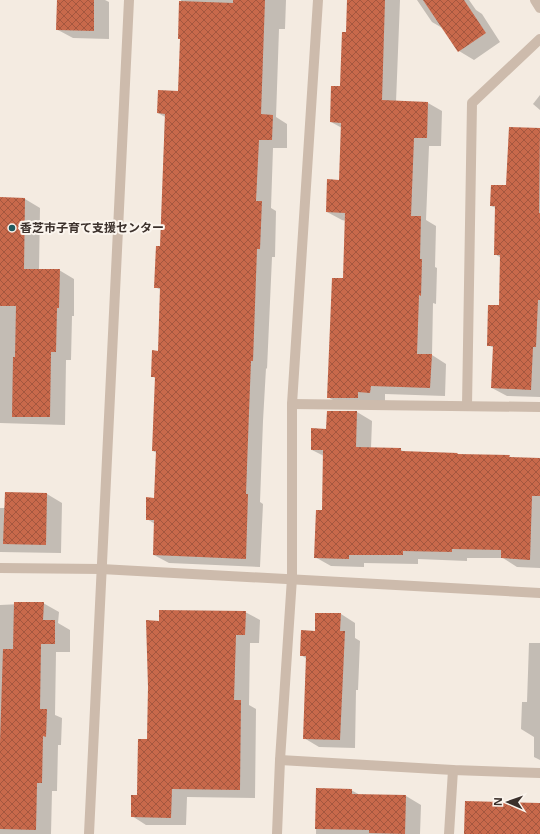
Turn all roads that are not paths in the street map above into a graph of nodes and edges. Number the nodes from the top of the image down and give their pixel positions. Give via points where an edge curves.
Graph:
1 (129, 0) edge
2 (318, 0) edge
3 (535, 0) edge
4 (540, 8) edge
5 (540, 40) edge
6 (292, 404) junction
7 (467, 406) junction
8 (540, 407) edge
9 (0, 568) edge
10 (101, 569) junction
11 (292, 578) junction
12 (540, 592) edge
13 (280, 760) junction
14 (453, 770) junction
15 (540, 773) edge
16 (89, 834) edge
17 (277, 834) edge
18 (449, 834) edge

1 - 10 street
2 - 6 street
3 - 4 street
5 - 7 street via 472,102
6 - 7 street
6 - 11 street
7 - 8 street
9 - 10 street
10 - 11 street
10 - 16 street
11 - 12 street
11 - 13 street
13 - 14 street
13 - 17 street
14 - 15 street
14 - 18 street

